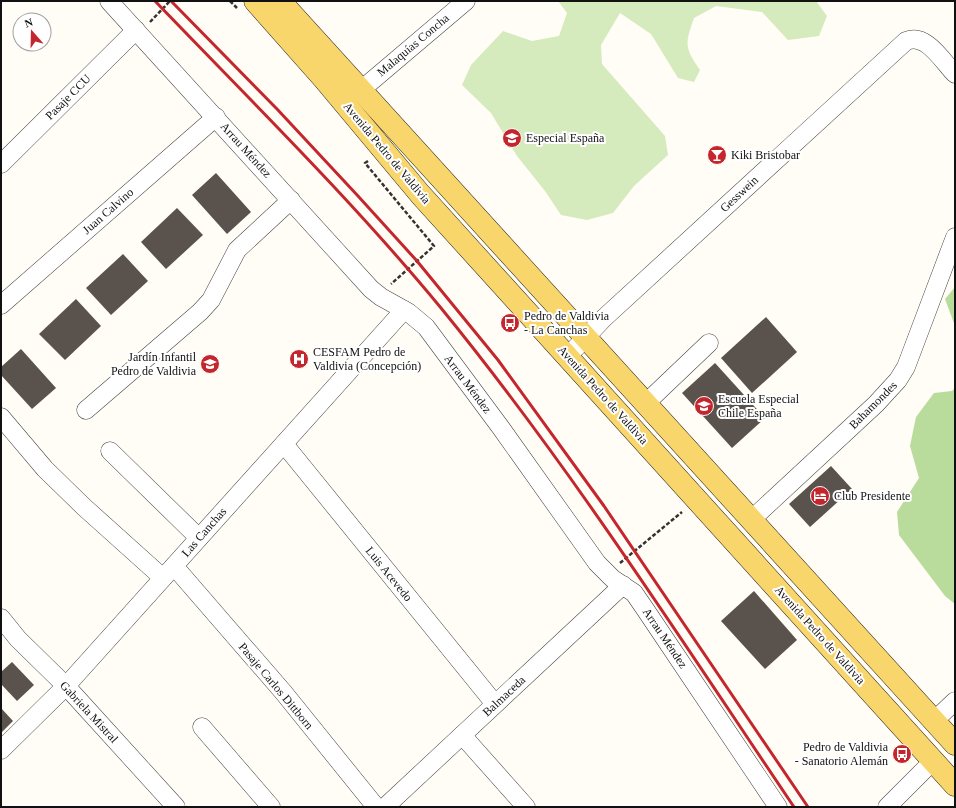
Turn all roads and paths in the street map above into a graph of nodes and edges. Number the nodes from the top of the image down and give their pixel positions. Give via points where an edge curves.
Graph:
1 (109, 1) edge
2 (170, 1) edge
3 (255, 1) edge
4 (280, 1) edge
5 (466, 1) edge
6 (136, 30) junction
7 (955, 74) edge
8 (361, 90) junction
9 (216, 117) junction
10 (381, 148) junction
11 (1, 164) edge
12 (291, 200) junction
13 (955, 237) edge
14 (382, 297) junction
15 (1, 305) edge
16 (404, 310) junction
17 (586, 337) junction
18 (709, 343) dead end
19 (568, 356) junction
20 (646, 403) junction
21 (86, 410) dead end
22 (1, 417) edge
23 (284, 444) junction
24 (110, 451) dead end
25 (684, 511) dead end
26 (752, 519) junction
27 (199, 538) junction
28 (169, 572) junction
29 (607, 574) junction
30 (623, 585) junction
31 (1, 618) edge
32 (66, 686) junction
33 (955, 701) edge
34 (495, 704) junction
35 (202, 727) dead end
36 (943, 731) edge
37 (462, 735) junction
38 (1, 750) edge
39 (955, 756) edge
40 (933, 760) junction
41 (955, 785) edge
42 (176, 807) edge
43 (271, 807) edge
44 (376, 807) edge
45 (385, 807) edge
46 (526, 807) edge
47 (778, 807) edge
48 (888, 807) edge

1 - 6 street, Arrau Méndez
2 - 6 path via 152,21
3 - 10 main road, Avenida Pedro de Valdivia
4 - 8 main road, Avenida Pedro de Valdivia
5 - 8 street, Malaquías Concha
6 - 9 street, Arrau Méndez
6 - 11 street, Pasaje CCU
7 - 17 street, Gesswein via 924,41 910,39 902,44
8 - 17 main road, Avenida Pedro de Valdivia
9 - 12 street, Arrau Méndez
9 - 15 street, Juan Calvino
10 - 14 path via 365,163 434,246 386,289
10 - 19 main road, Avenida Pedro de Valdivia
12 - 14 street, Arrau Méndez via 365,282
12 - 21 street via 237,250 211,300 200,312
13 - 26 street, Bahamondes via 906,367 898,380 876,404
14 - 16 street, Arrau Méndez
16 - 23 street, Las Canchas
16 - 29 street, Arrau Méndez via 426,327
17 - 19 street, Gesswein
17 - 20 main road, Avenida Pedro de Valdivia
18 - 20 street
19 - 40 main road, Avenida Pedro de Valdivia
20 - 26 main road, Avenida Pedro de Valdivia
22 - 28 street, Pasaje Carlos Dittborn via 45,468 84,507
23 - 27 street, Las Canchas
23 - 34 street, Luis Acevedo
24 - 27 street
25 - 29 path
26 - 36 main road, Avenida Pedro de Valdivia
27 - 28 street, Las Canchas
28 - 32 street, Las Canchas
28 - 44 street, Pasaje Carlos Dittborn via 284,693
29 - 30 street, Arrau Méndez
30 - 34 street, Balmaceda
30 - 47 street, Arrau Méndez via 634,594 645,609
31 - 32 street, Gabriela Mistral via 18,639
32 - 38 street, Las Canchas
32 - 42 street, Gabriela Mistral
33 - 36 street
34 - 37 street, Balmaceda
35 - 43 street
36 - 40 main road
37 - 45 street, Balmaceda
37 - 46 street
39 - 40 main road
40 - 41 main road, Avenida Pedro de Valdivia
40 - 48 street

